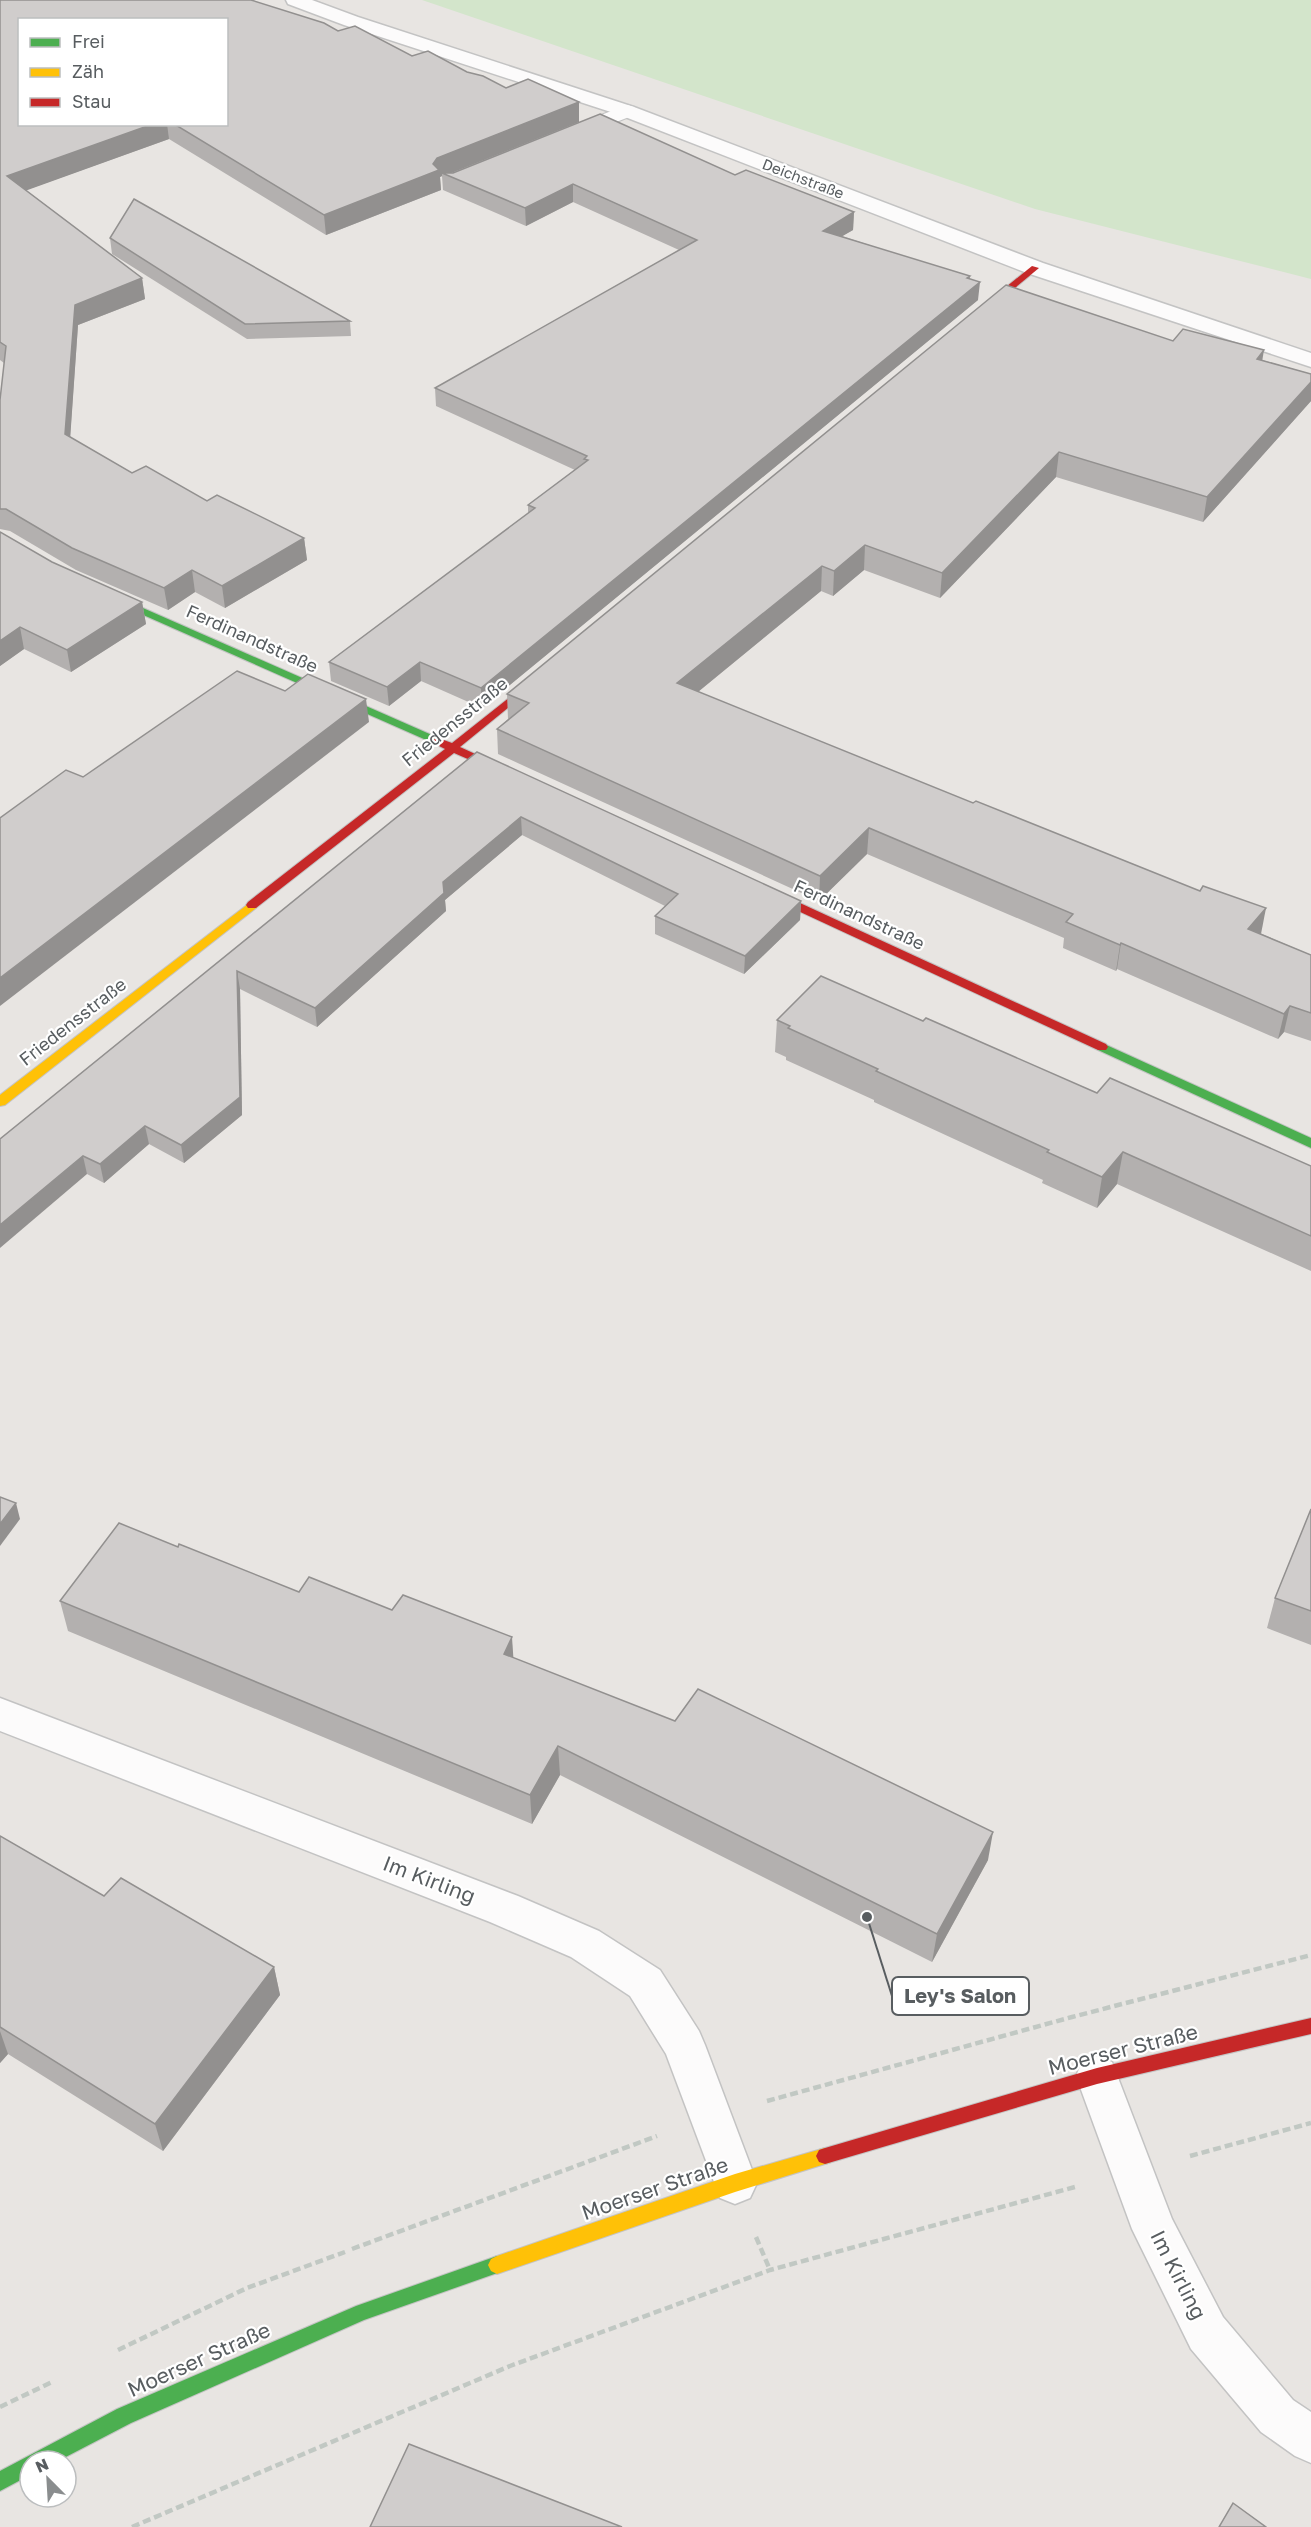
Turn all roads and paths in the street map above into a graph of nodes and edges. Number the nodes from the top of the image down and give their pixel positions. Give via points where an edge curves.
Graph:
1 (295, 0) edge
2 (627, 111) junction
3 (552, 141) edge
4 (1035, 268) junction
5 (970, 321) edge
6 (1311, 360) edge
7 (88, 586) edge
8 (555, 664) edge
9 (454, 747) junction
10 (529, 782) edge
11 (742, 881) edge
12 (0, 1102) edge
13 (1311, 1143) edge
14 (0, 1714) edge
15 (1311, 2026) edge
16 (1097, 2076) junction
17 (1311, 2123) edge
18 (1132, 2171) junction
19 (735, 2183) junction
20 (1311, 2440) edge
21 (61, 2449) edge
22 (18, 2471) edge
23 (0, 2481) edge
24 (132, 2527) edge

1 - 2 street, Deichstraße
2 - 3 lane
2 - 4 street, Deichstraße
4 - 5 street
4 - 6 street, Deichstraße
7 - 9 street, Ferdinandstraße
8 - 9 street, Friedensstraße
9 - 10 street, Ferdinandstraße
9 - 12 street, Friedensstraße
11 - 13 street, Ferdinandstraße
14 - 19 street, Im Kirling via 585,1944 645,1983 684,2045
15 - 16 street, Moerser Straße
16 - 18 street, Im Kirling
16 - 19 street, Moerser Straße
17 - 18 path
18 - 20 street, Im Kirling via 1154,2229 1207,2333 1277,2416
18 - 24 path via 770,2270 510,2366
19 - 21 street, Moerser Straße via 362,2312 124,2416
22 - 23 street

